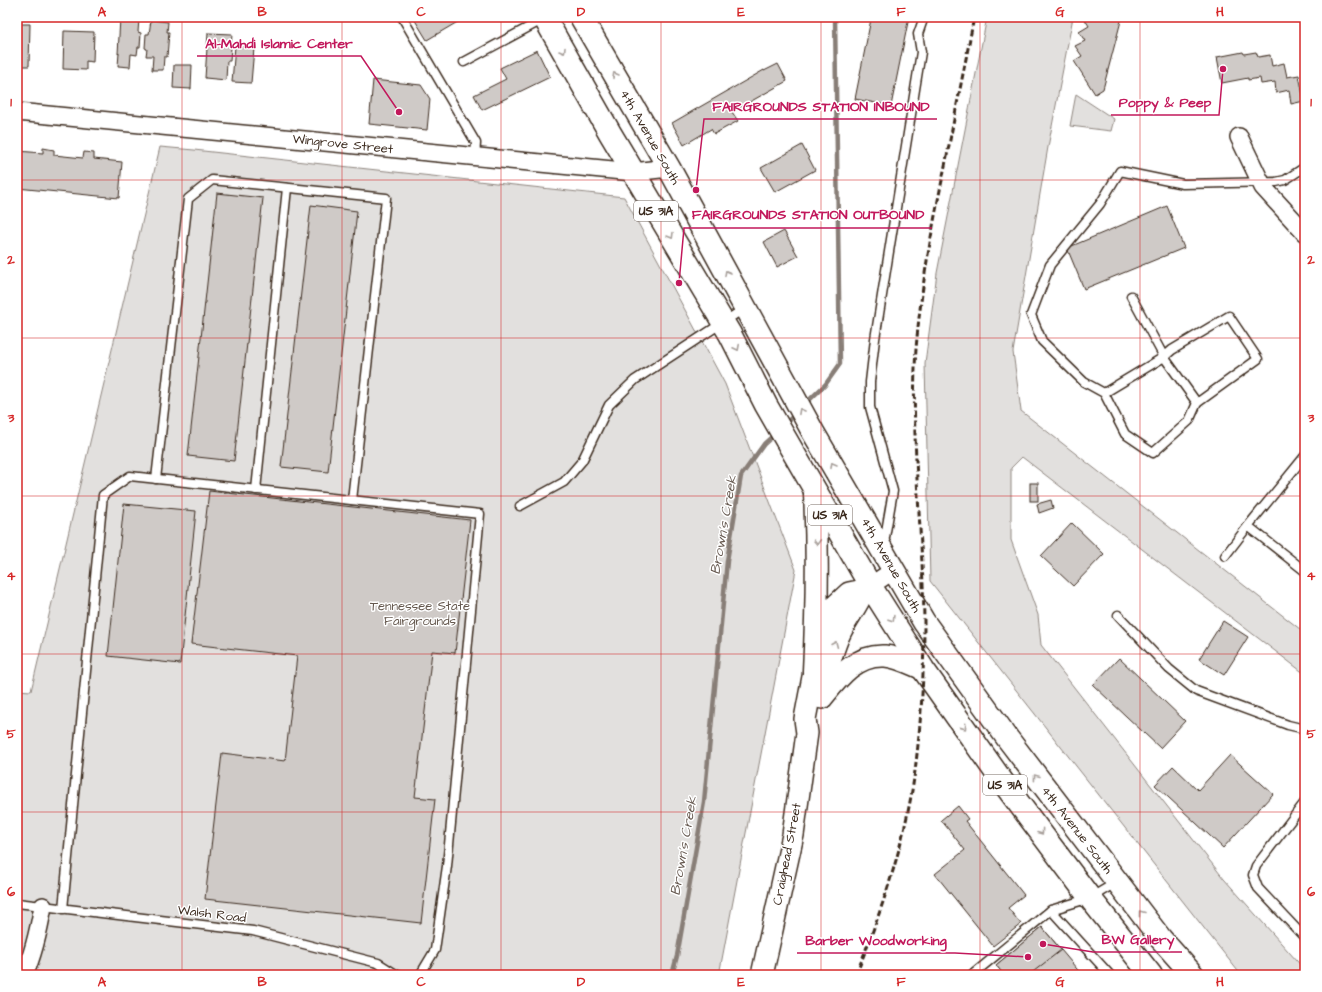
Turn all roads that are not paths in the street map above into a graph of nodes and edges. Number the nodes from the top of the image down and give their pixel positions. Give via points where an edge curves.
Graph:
1 (402, 17) edge
2 (581, 17) edge
3 (924, 17) edge
4 (544, 18) edge
5 (464, 62) dead end
6 (17, 112) edge
7 (1239, 137) dead end
8 (475, 157) junction
9 (1305, 167) edge
10 (669, 168) junction
11 (633, 172) junction
12 (1260, 182) junction
13 (287, 188) junction
14 (1305, 233) edge
15 (1131, 296) dead end
16 (746, 308) junction
17 (723, 323) junction
18 (1164, 357) junction
19 (1104, 393) junction
20 (1197, 402) junction
21 (1305, 456) edge
22 (156, 479) junction
23 (815, 489) junction
24 (256, 490) junction
25 (352, 500) junction
26 (520, 506) dead end
27 (1248, 526) junction
28 (883, 550) junction
29 (1225, 556) dead end
30 (894, 570) junction
31 (1305, 571) edge
32 (867, 588) junction
33 (1118, 615) dead end
34 (923, 669) junction
35 (814, 672) junction
36 (822, 698) junction
37 (1305, 729) edge
38 (807, 733) junction
39 (1305, 802) edge
40 (1117, 882) junction
41 (1090, 898) junction
42 (17, 903) edge
43 (43, 906) junction
44 (63, 909) junction
45 (1051, 910) junction
46 (1305, 938) edge
47 (24, 975) edge
48 (397, 975) edge
49 (420, 975) edge
50 (762, 975) edge
51 (972, 975) edge
52 (1110, 975) edge
53 (1151, 975) edge
54 (1193, 975) edge

1 - 8 lane via 476,143
10 -> 2 main road, 4th Avenue South / US 31A
3 - 28 lane via 918,34 921,52 874,339 870,382 870,407 893,491
4 - 5 lane
4 -> 11 main road, 4th Avenue South / US 31A
6 - 8 street, Wingrove Street
7 - 12 street
8 - 11 street, Wingrove Street
9 - 12 lane via 1285,180
10 - 11 street, Wingrove Street
16 -> 10 main road, 4th Avenue South / US 31A
11 -> 17 main road, 4th Avenue South / US 31A
12 - 14 street
12 - 19 lane via 1183,184 1120,171 1100,204 1050,265 1031,315 1042,341 1084,382
13 - 22 lane via 212,180 188,199
13 - 24 lane
13 - 25 lane via 386,198
15 - 18 lane
16 - 17 lane
28 -> 16 main road, 4th Avenue South / US 31A via 813,432
17 -> 23 main road, 4th Avenue South / US 31A via 766,405
17 - 26 lane via 635,380 609,405 582,461 564,482
18 - 19 lane
18 - 20 lane
18 - 20 lane via 1229,316 1258,359
19 - 20 lane via 1125,434 1153,453 1189,421
21 - 27 lane
22 - 24 lane
22 - 44 lane via 130,476 103,495
23 - 32 main road, 4th Avenue South / US 31A
23 -> 35 main road via 818,557
24 - 25 lane
25 - 49 lane via 480,514 447,866 435,950
27 - 29 lane
27 - 31 lane
28 - 30 main road, 4th Avenue South / US 31A
30 - 32 street, Craighead Street
40 -> 30 main road, 4th Avenue South / US 31A via 951,661 924,622
32 -> 34 main road, 4th Avenue South / US 31A
32 - 35 street, Craighead Street via 849,593 835,606 823,631
36 -> 32 street, Craighead Street via 833,649
33 - 37 lane via 1169,669 1196,691 1288,726
34 - 36 street via 886,656 863,659 847,670
34 -> 41 main road, 4th Avenue South / US 31A via 1002,781
35 - 38 street, Craighead Street via 805,719
36 - 38 street, Craighead Street via 817,722
38 - 50 street, Craighead Street via 793,835
39 - 46 lane via 1256,866 1253,875 1258,888
40 - 41 lane
54 -> 40 main road, 4th Avenue South / US 31A
41 - 45 lane
41 - 53 main road, 4th Avenue South / US 31A
42 - 43 lane, Walsh Road
43 - 44 lane, Walsh Road
43 - 47 street via 30,963
44 - 48 lane, Walsh Road via 253,931 378,962
45 - 51 lane
45 - 52 lane

